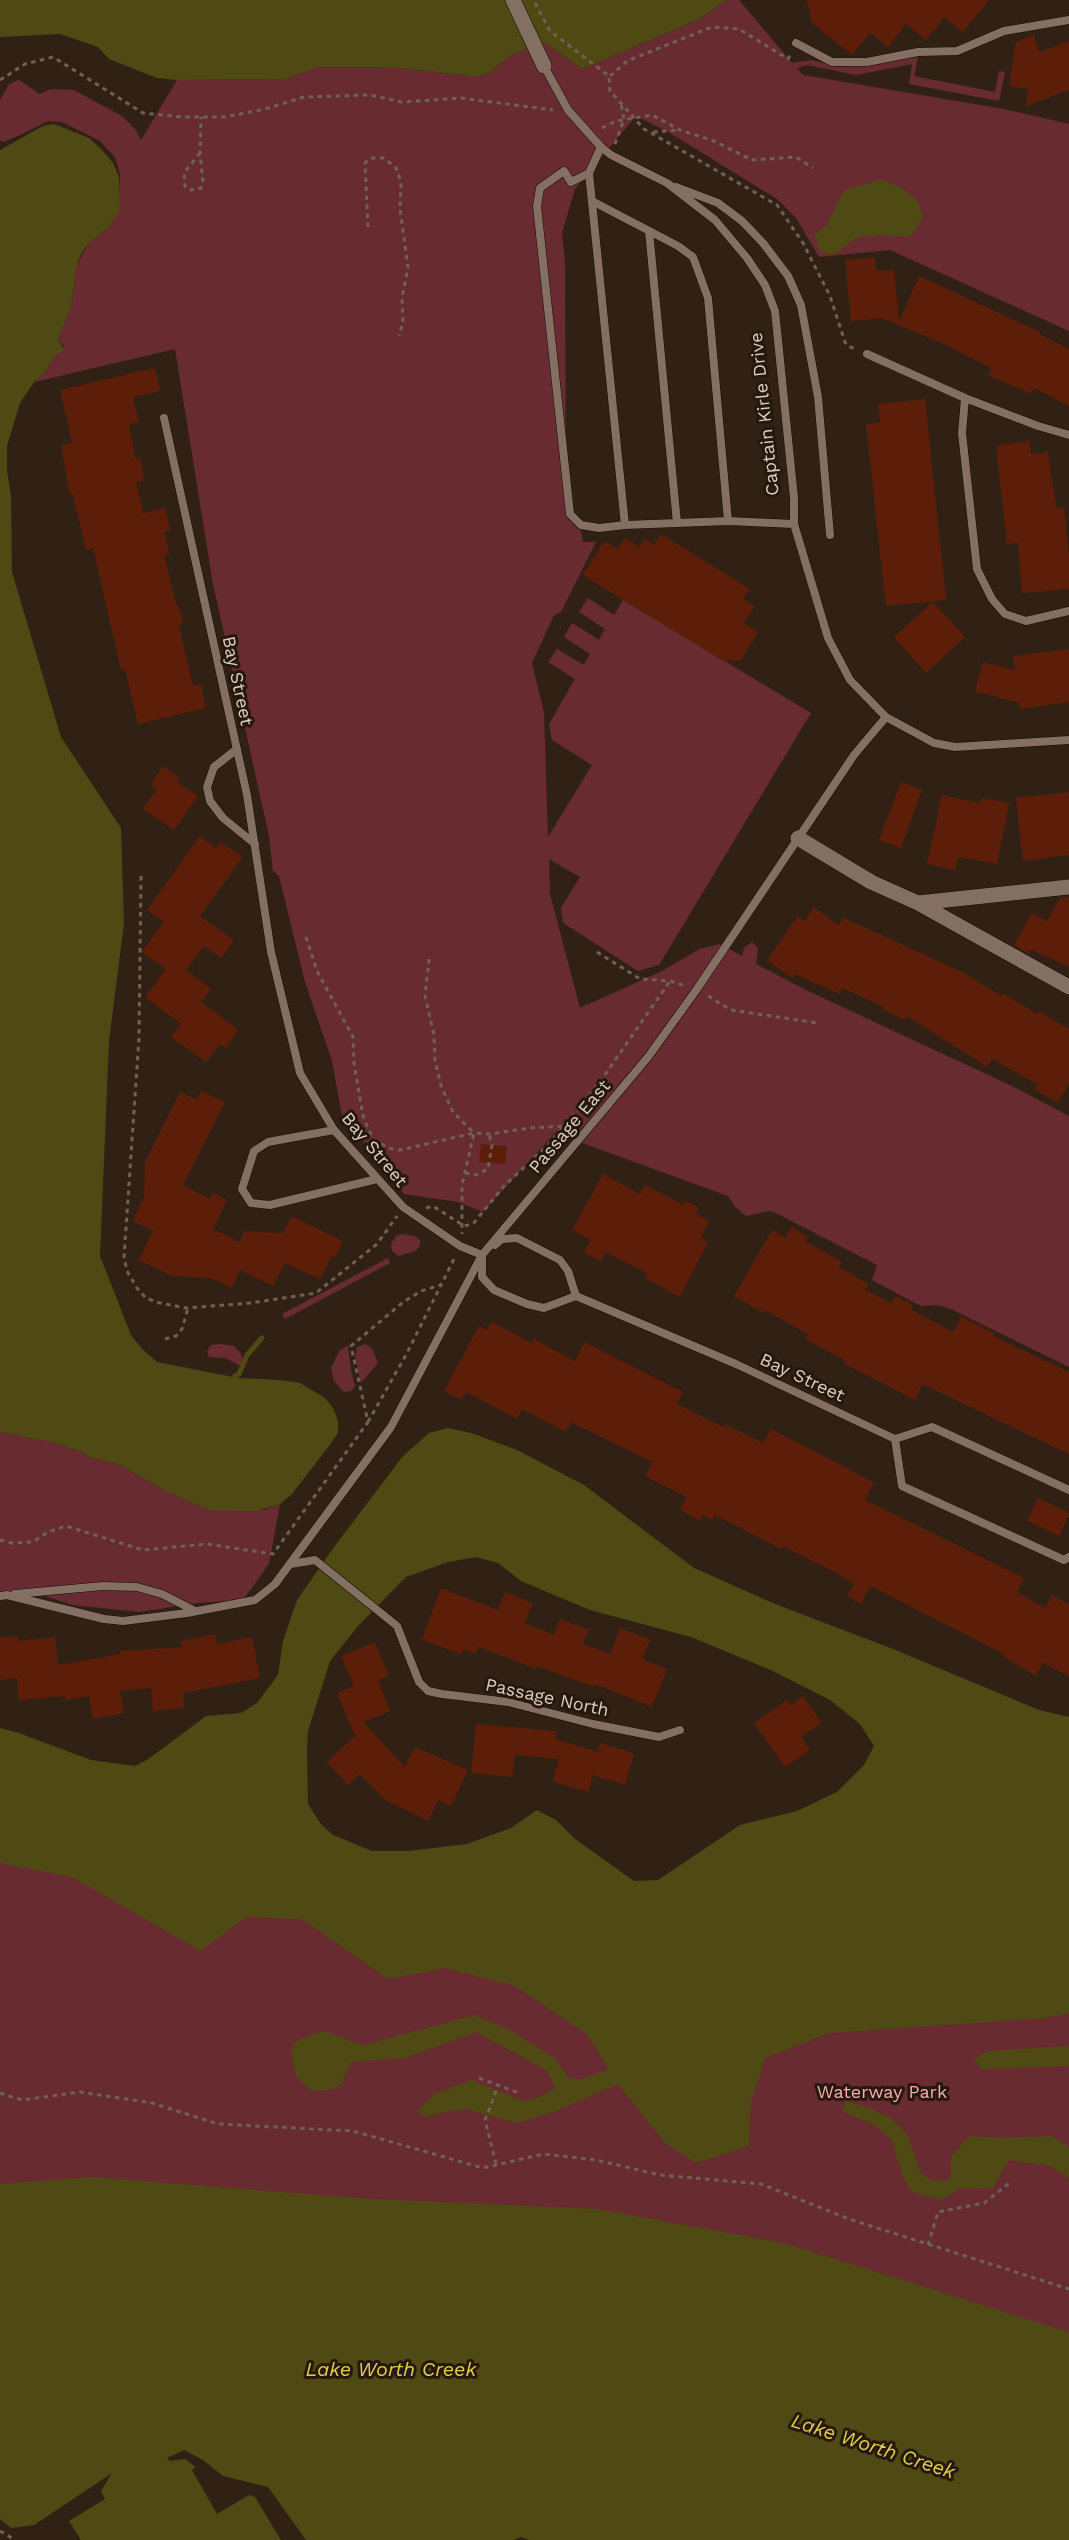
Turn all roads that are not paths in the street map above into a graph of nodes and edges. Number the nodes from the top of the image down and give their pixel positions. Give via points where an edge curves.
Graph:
1 (513, 0) edge
2 (1069, 20) edge
3 (796, 43) road end
4 (544, 66) joint
5 (601, 147) junction
6 (589, 173) junction
7 (667, 183) junction
8 (592, 201) junction
9 (649, 231) junction
10 (867, 354) dead end
11 (966, 398) junction
12 (164, 418) dead end
13 (1069, 435) edge
14 (728, 521) junction
15 (677, 523) junction
16 (794, 524) junction
17 (625, 525) junction
18 (830, 535) dead end
19 (1069, 611) edge
20 (886, 717) junction
21 (1069, 740) edge
22 (237, 749) junction
23 (798, 838) junction
24 (255, 844) junction
25 (1069, 886) edge
26 (918, 903) junction
27 (1069, 987) edge
28 (334, 1130) junction
29 (377, 1179) junction
30 (482, 1255) junction
31 (576, 1296) junction
32 (895, 1439) junction
33 (1069, 1490) edge
34 (1069, 1557) edge
35 (291, 1564) junction
36 (4, 1595) edge
37 (195, 1611) junction
38 (680, 1730) dead end

1 - 4 street, Captain Kirle Drive
2 - 3 lane via 1004,31 957,51 918,52 867,62 832,62
4 - 5 lane, Captain Kirle Drive via 568,110
5 - 6 lane
5 - 7 lane, Captain Kirle Drive
6 - 8 lane
6 - 17 lane via 571,182 564,171 540,188 537,206 570,514 580,525
7 - 16 lane, Captain Kirle Drive via 715,220 765,285 775,311
7 - 18 lane via 717,203 742,221 788,276 801,305 811,350
8 - 9 lane
8 - 17 lane
9 - 14 lane via 693,257 708,298
9 - 15 lane
10 - 11 lane
11 - 13 lane
11 - 19 lane via 962,433 977,569 992,599 1005,614 1026,621
12 - 22 lane, Bay Street
14 - 15 lane
14 - 16 lane
15 - 17 lane
16 - 20 lane, Captain Kirle Drive via 828,638 850,680
20 - 21 lane, Captain Kirle Drive via 934,743 955,747
20 - 23 lane, Passage East via 854,755
22 - 24 lane, Bay Street
22 - 24 lane via 214,767 207,788 210,801 223,818
23 - 26 street via 871,882
23 - 30 lane, Passage East via 648,1057
24 - 28 lane, Bay Street via 271,952 300,1073
25 - 26 street
26 - 27 street
28 - 29 lane, Bay Street
28 - 29 lane via 268,1142 254,1151 242,1189 251,1203 270,1205
29 - 30 lane, Bay Street via 403,1207 460,1246
30 - 31 lane via 482,1277 494,1290 544,1308
30 - 31 lane via 502,1239 517,1238 560,1260
30 - 35 lane, Passage East via 391,1427
31 - 32 lane, Bay Street via 736,1364
32 - 33 lane via 932,1427
32 - 34 lane via 902,1486 1064,1560
35 - 37 lane, Passage East via 255,1600
35 - 38 lane, Passage North via 315,1560 397,1626 419,1682 428,1690 508,1702 659,1737
36 - 37 lane, Passage East via 114,1621
36 - 37 lane via 103,1586 137,1587 162,1594

